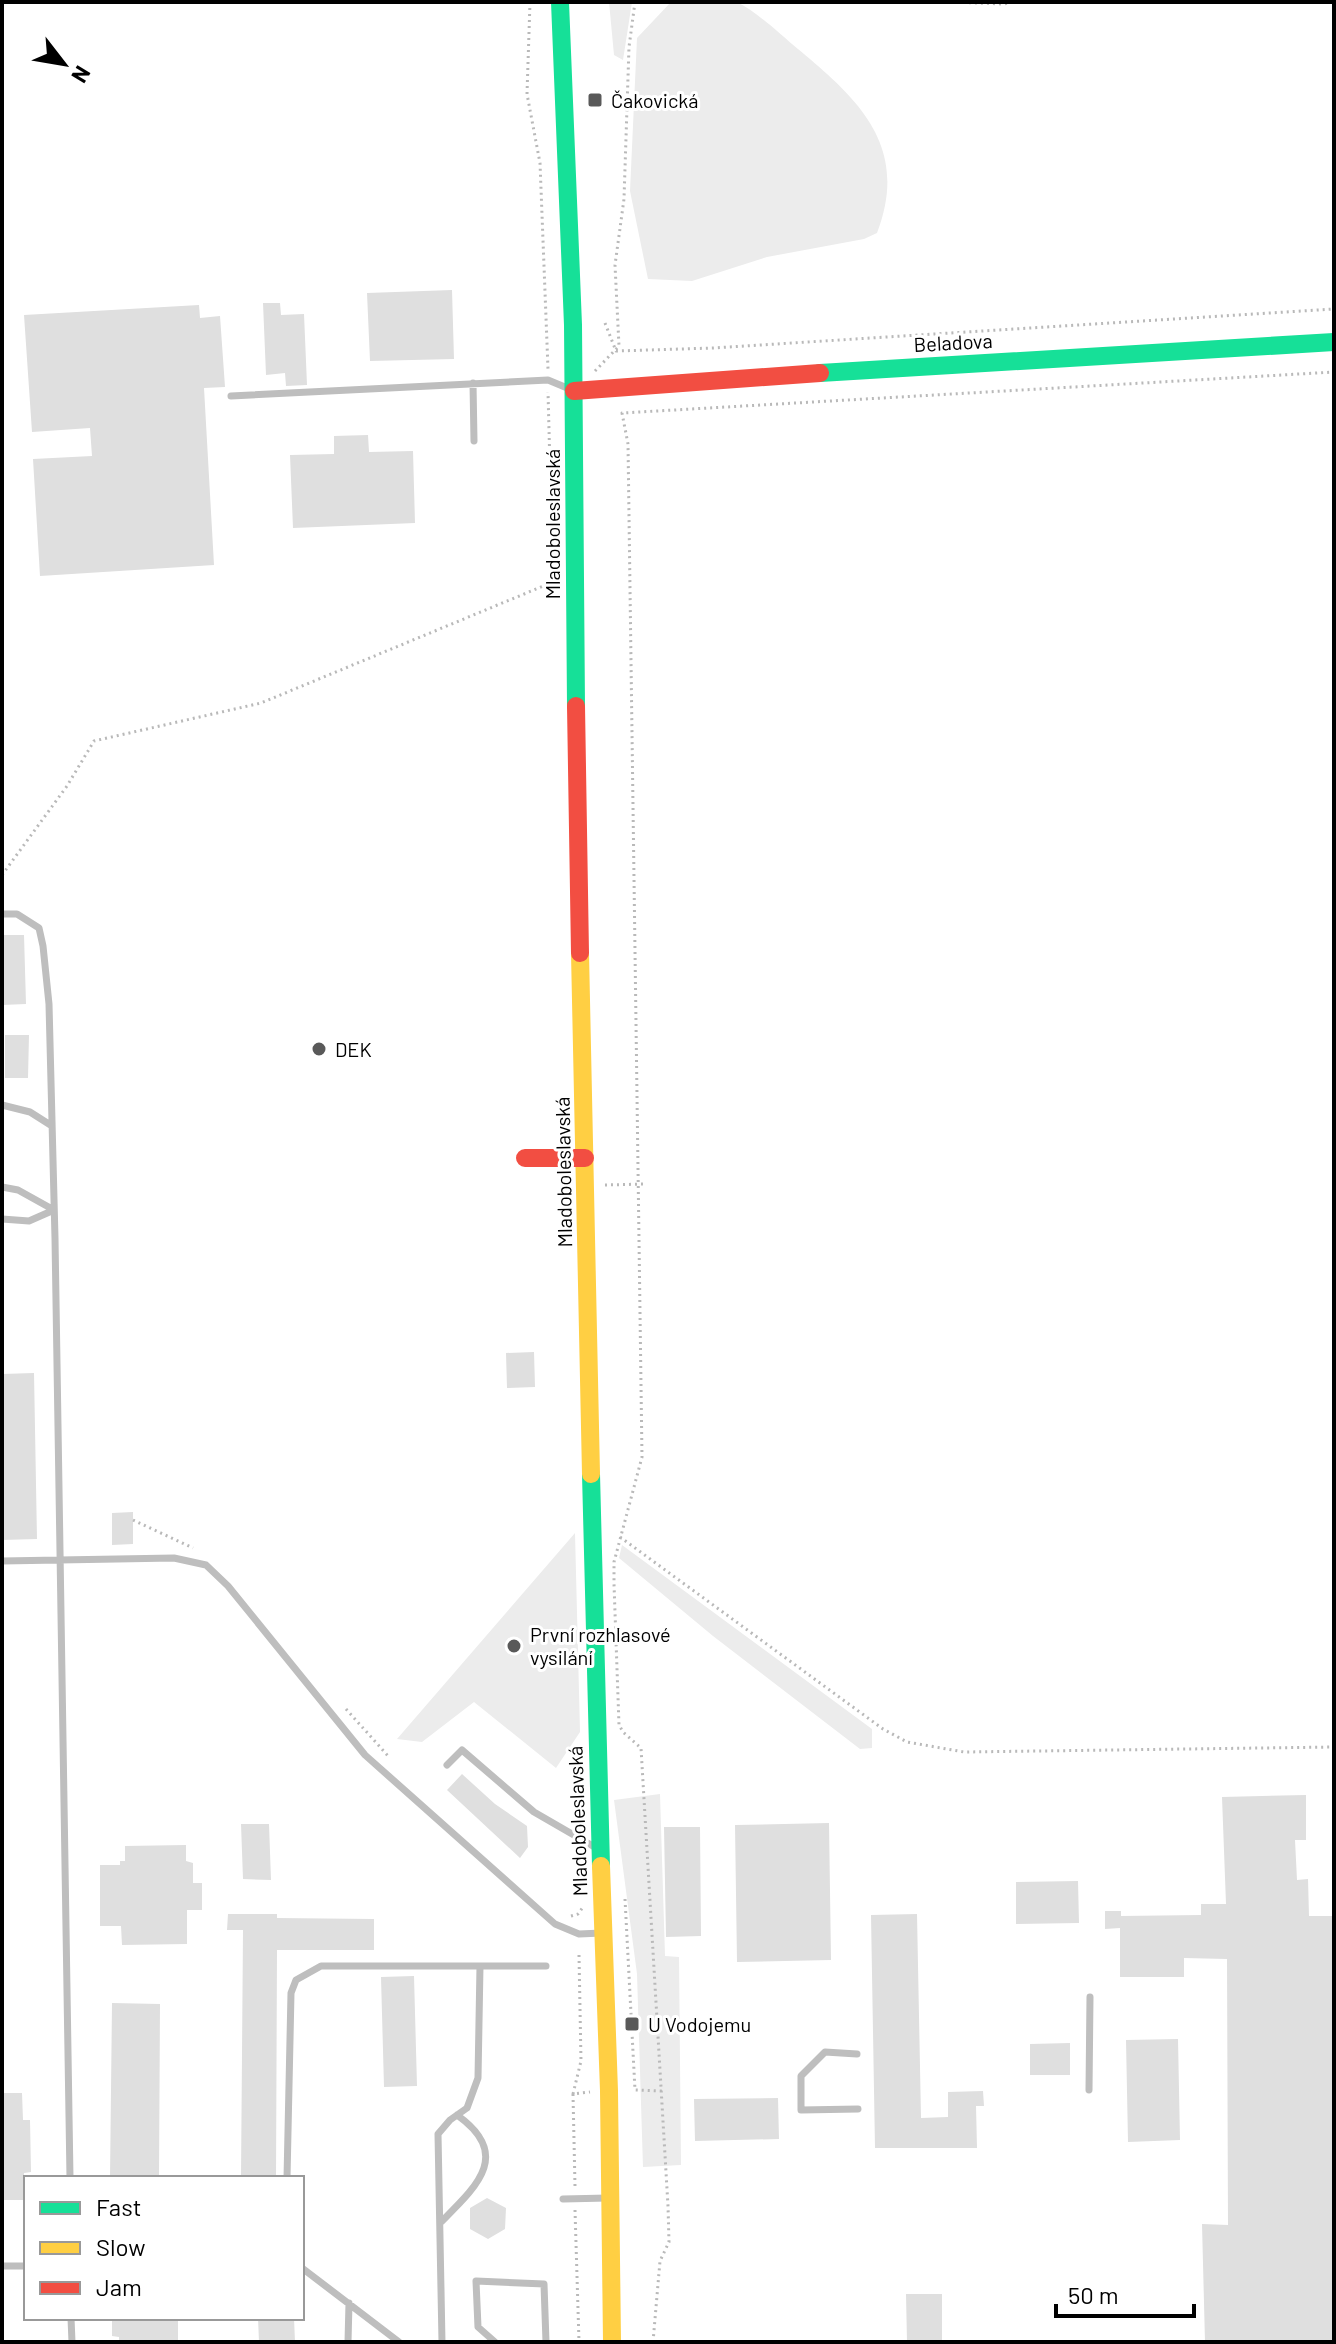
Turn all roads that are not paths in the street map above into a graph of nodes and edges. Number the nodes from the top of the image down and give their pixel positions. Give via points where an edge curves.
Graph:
1 (560, 2) edge
2 (1334, 342) edge
3 (473, 383) junction
4 (574, 391) junction
5 (231, 396) dead end
6 (474, 441) dead end
7 (2, 914) edge
8 (2, 1105) edge
9 (52, 1126) junction
10 (525, 1158) dead end
11 (585, 1158) junction
12 (2, 1187) edge
13 (54, 1210) junction
14 (2, 1219) edge
15 (61, 1558) junction
16 (2, 1561) edge
17 (447, 1765) dead end
18 (600, 1850) junction
19 (604, 1933) junction
20 (480, 1966) junction
21 (546, 1966) dead end
22 (1090, 1997) dead end
23 (857, 2054) dead end
24 (1089, 2090) dead end
25 (858, 2109) dead end
26 (457, 2115) junction
27 (70, 2176) edge
28 (287, 2176) edge
29 (611, 2198) junction
30 (563, 2199) dead end
31 (440, 2223) junction
32 (2, 2266) edge
33 (24, 2266) edge
34 (304, 2269) edge
35 (349, 2303) junction
36 (71, 2320) edge
37 (72, 2342) edge
38 (348, 2342) edge
39 (399, 2342) edge
40 (442, 2342) edge
41 (495, 2342) edge
42 (546, 2342) edge
43 (612, 2342) edge

1 - 4 main road, Mladoboleslavská
2 - 4 main road, Beladova
3 - 4 lane via 548,380
3 - 5 lane
3 - 6 lane
4 - 11 main road, Mladoboleslavská
7 - 9 lane via 17,914 39,928 49,1004
8 - 9 lane via 30,1112
9 - 13 lane
10 - 11 main road
11 - 18 main road, Mladoboleslavská
12 - 13 lane
13 - 14 lane via 29,1221
13 - 15 lane
15 - 16 lane
15 - 19 lane via 174,1558 206,1565 365,1755 555,1924 579,1934
15 - 27 lane
17 - 18 lane via 462,1750 534,1812
18 - 19 main road, Mladoboleslavská
19 - 29 main road, Mladoboleslavská
20 - 21 lane
20 - 26 lane via 478,2078 467,2108
20 - 28 lane via 321,1966 296,1980 291,1993
22 - 24 lane
23 - 25 lane via 825,2052 801,2076 801,2110
26 - 31 lane via 438,2134
26 - 31 lane via 476,2128 485,2142 487,2161 476,2183
29 - 30 lane
29 - 43 main road, Mladoboleslavská
31 - 40 lane
32 - 33 lane
34 - 35 lane
35 - 38 lane
35 - 39 lane
36 - 37 lane
41 - 42 lane via 478,2327 476,2281 544,2284

